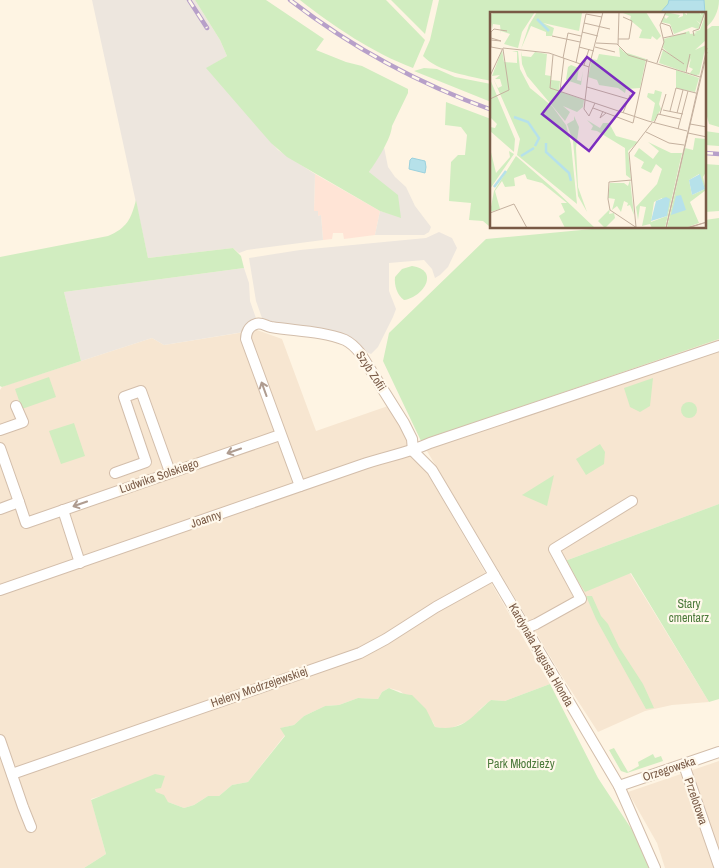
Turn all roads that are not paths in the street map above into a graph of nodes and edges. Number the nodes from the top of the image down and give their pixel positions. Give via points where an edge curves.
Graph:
1 (719, 346) edge
2 (16, 406) dead end
3 (0, 430) edge
4 (280, 435) junction
5 (0, 448) edge
6 (413, 451) junction
7 (115, 472) dead end
8 (170, 472) junction
9 (300, 486) junction
10 (632, 501) dead end
11 (19, 502) junction
12 (0, 509) edge
13 (62, 510) junction
14 (80, 563) junction
15 (494, 575) junction
16 (0, 590) edge
17 (526, 628) junction
18 (0, 740) edge
19 (719, 752) edge
20 (684, 764) junction
21 (12, 774) junction
22 (619, 786) junction
23 (31, 827) dead end
24 (719, 866) edge
25 (655, 868) edge

1 - 6 street, Joanny via 430,442
2 - 3 street via 23,422
4 -> 6 street, Szyb Zofii via 246,339 251,327 259,323 323,334 346,340 354,346 404,423 412,439
4 -> 8 street, Ludwika Solskiego
4 - 9 street
5 - 11 street
6 - 9 street, Joanny
6 - 15 street, Kardynała Augusta Hlonda via 432,470
7 - 8 street via 146,462 124,397 141,391
8 -> 13 street, Ludwika Solskiego
9 - 14 street, Joanny
10 - 17 street via 554,549 581,599
11 - 12 street
11 - 13 street, Ludwika Solskiego via 26,522
13 - 14 street
14 - 16 street, Joanny
15 - 17 street, Kardynała Augusta Hlonda
15 - 21 street, Heleny Modrzejewskiej via 360,653
17 - 22 street, Kardynała Augusta Hlonda
18 - 21 street
19 - 20 street, Orzegowska
20 - 22 street, Orzegowska
20 - 24 street, Przelotowa
21 - 23 street
22 - 25 street, Kardynała Augusta Hlonda

